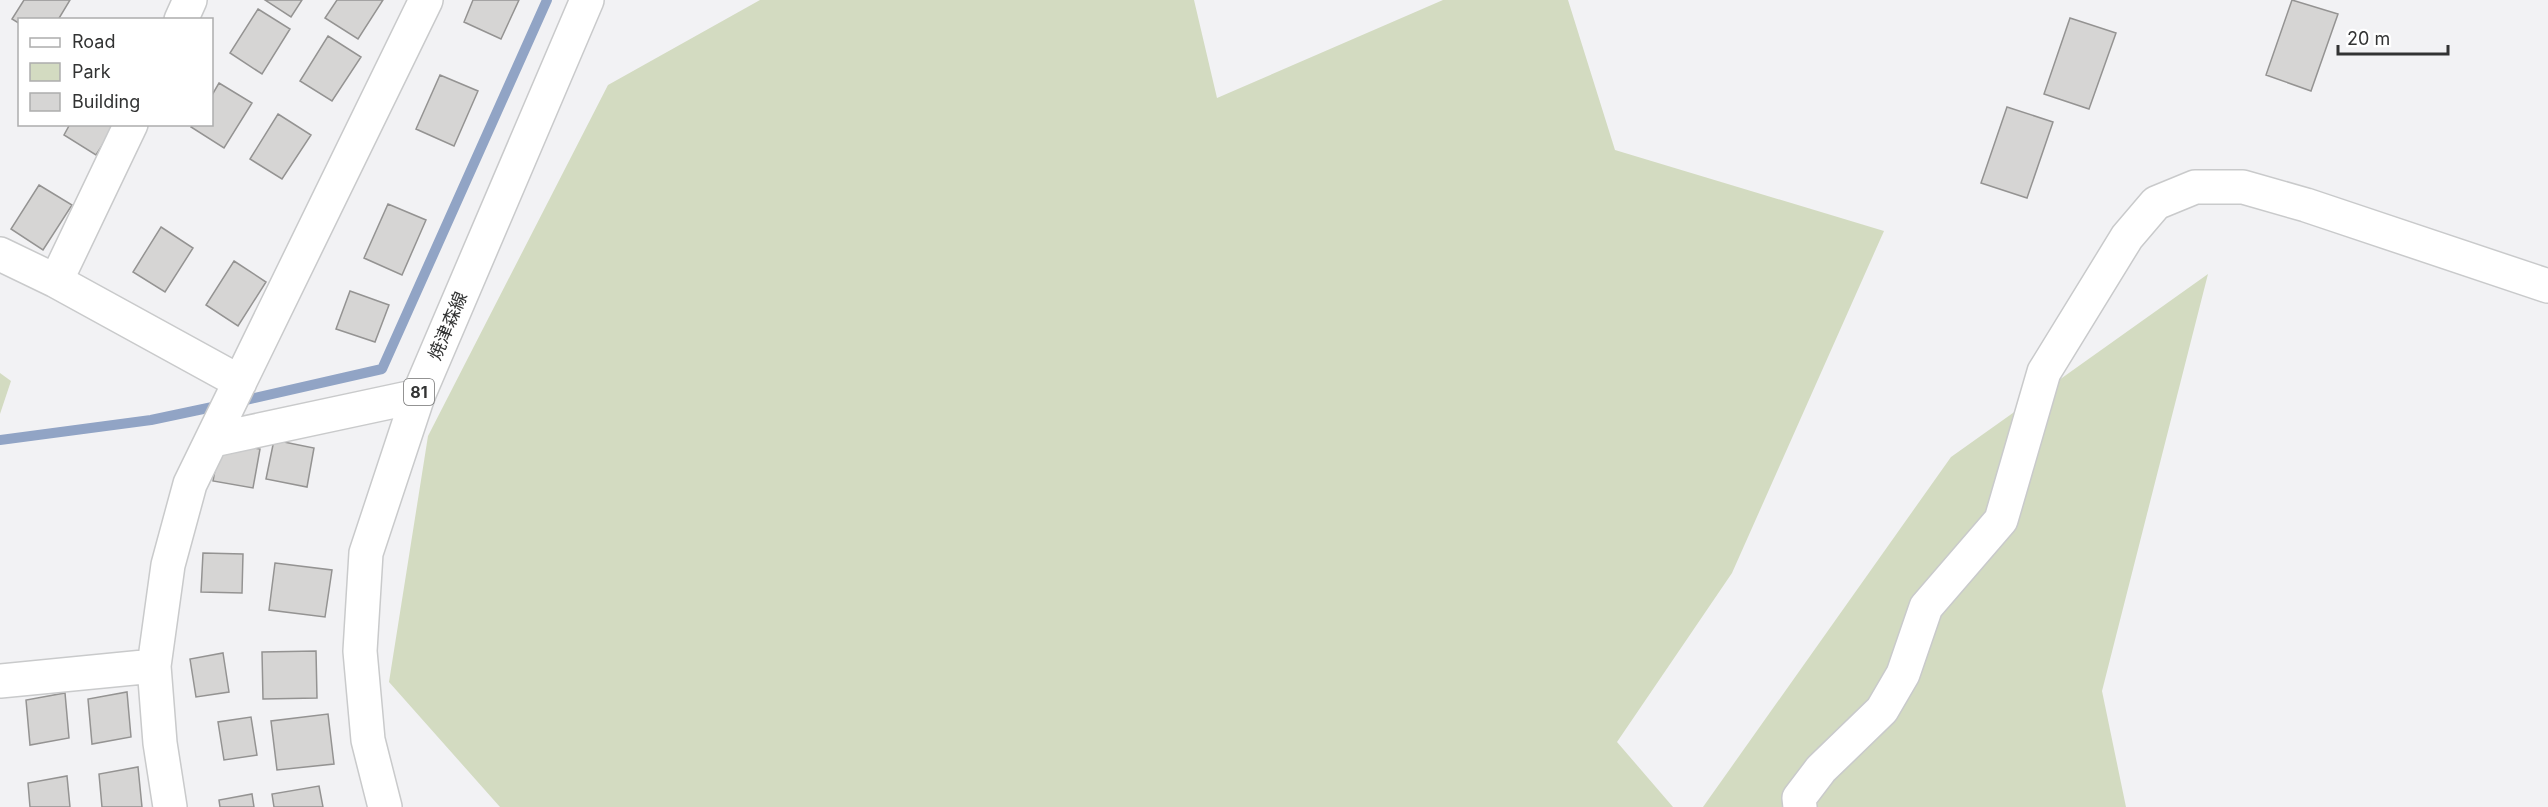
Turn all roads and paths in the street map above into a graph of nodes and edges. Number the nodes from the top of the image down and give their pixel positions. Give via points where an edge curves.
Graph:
1 (190, 0) edge
2 (426, 0) edge
3 (587, 0) edge
4 (182, 18) edge
5 (130, 126) edge
6 (0, 254) edge
7 (56, 281) junction
8 (2548, 286) edge
9 (240, 382) junction
10 (418, 396) junction
11 (213, 440) junction
12 (154, 666) junction
13 (0, 681) edge
14 (170, 807) edge
15 (385, 807) edge
16 (1800, 807) edge

1 - 4 street
2 - 9 street
3 - 10 street, 焼津森線 / 81
5 - 7 street
6 - 7 street
7 - 9 street
8 - 16 street via 2243,187 2195,187 2156,203 2127,237 2044,372 2001,520 1926,607 1903,674 1882,710 1821,769 1799,798
9 - 11 street
10 - 11 street
10 - 15 street, 焼津森線 / 81 via 366,553 360,651 368,740
11 - 12 street via 190,484 168,565
12 - 13 street
12 - 14 street via 159,743

